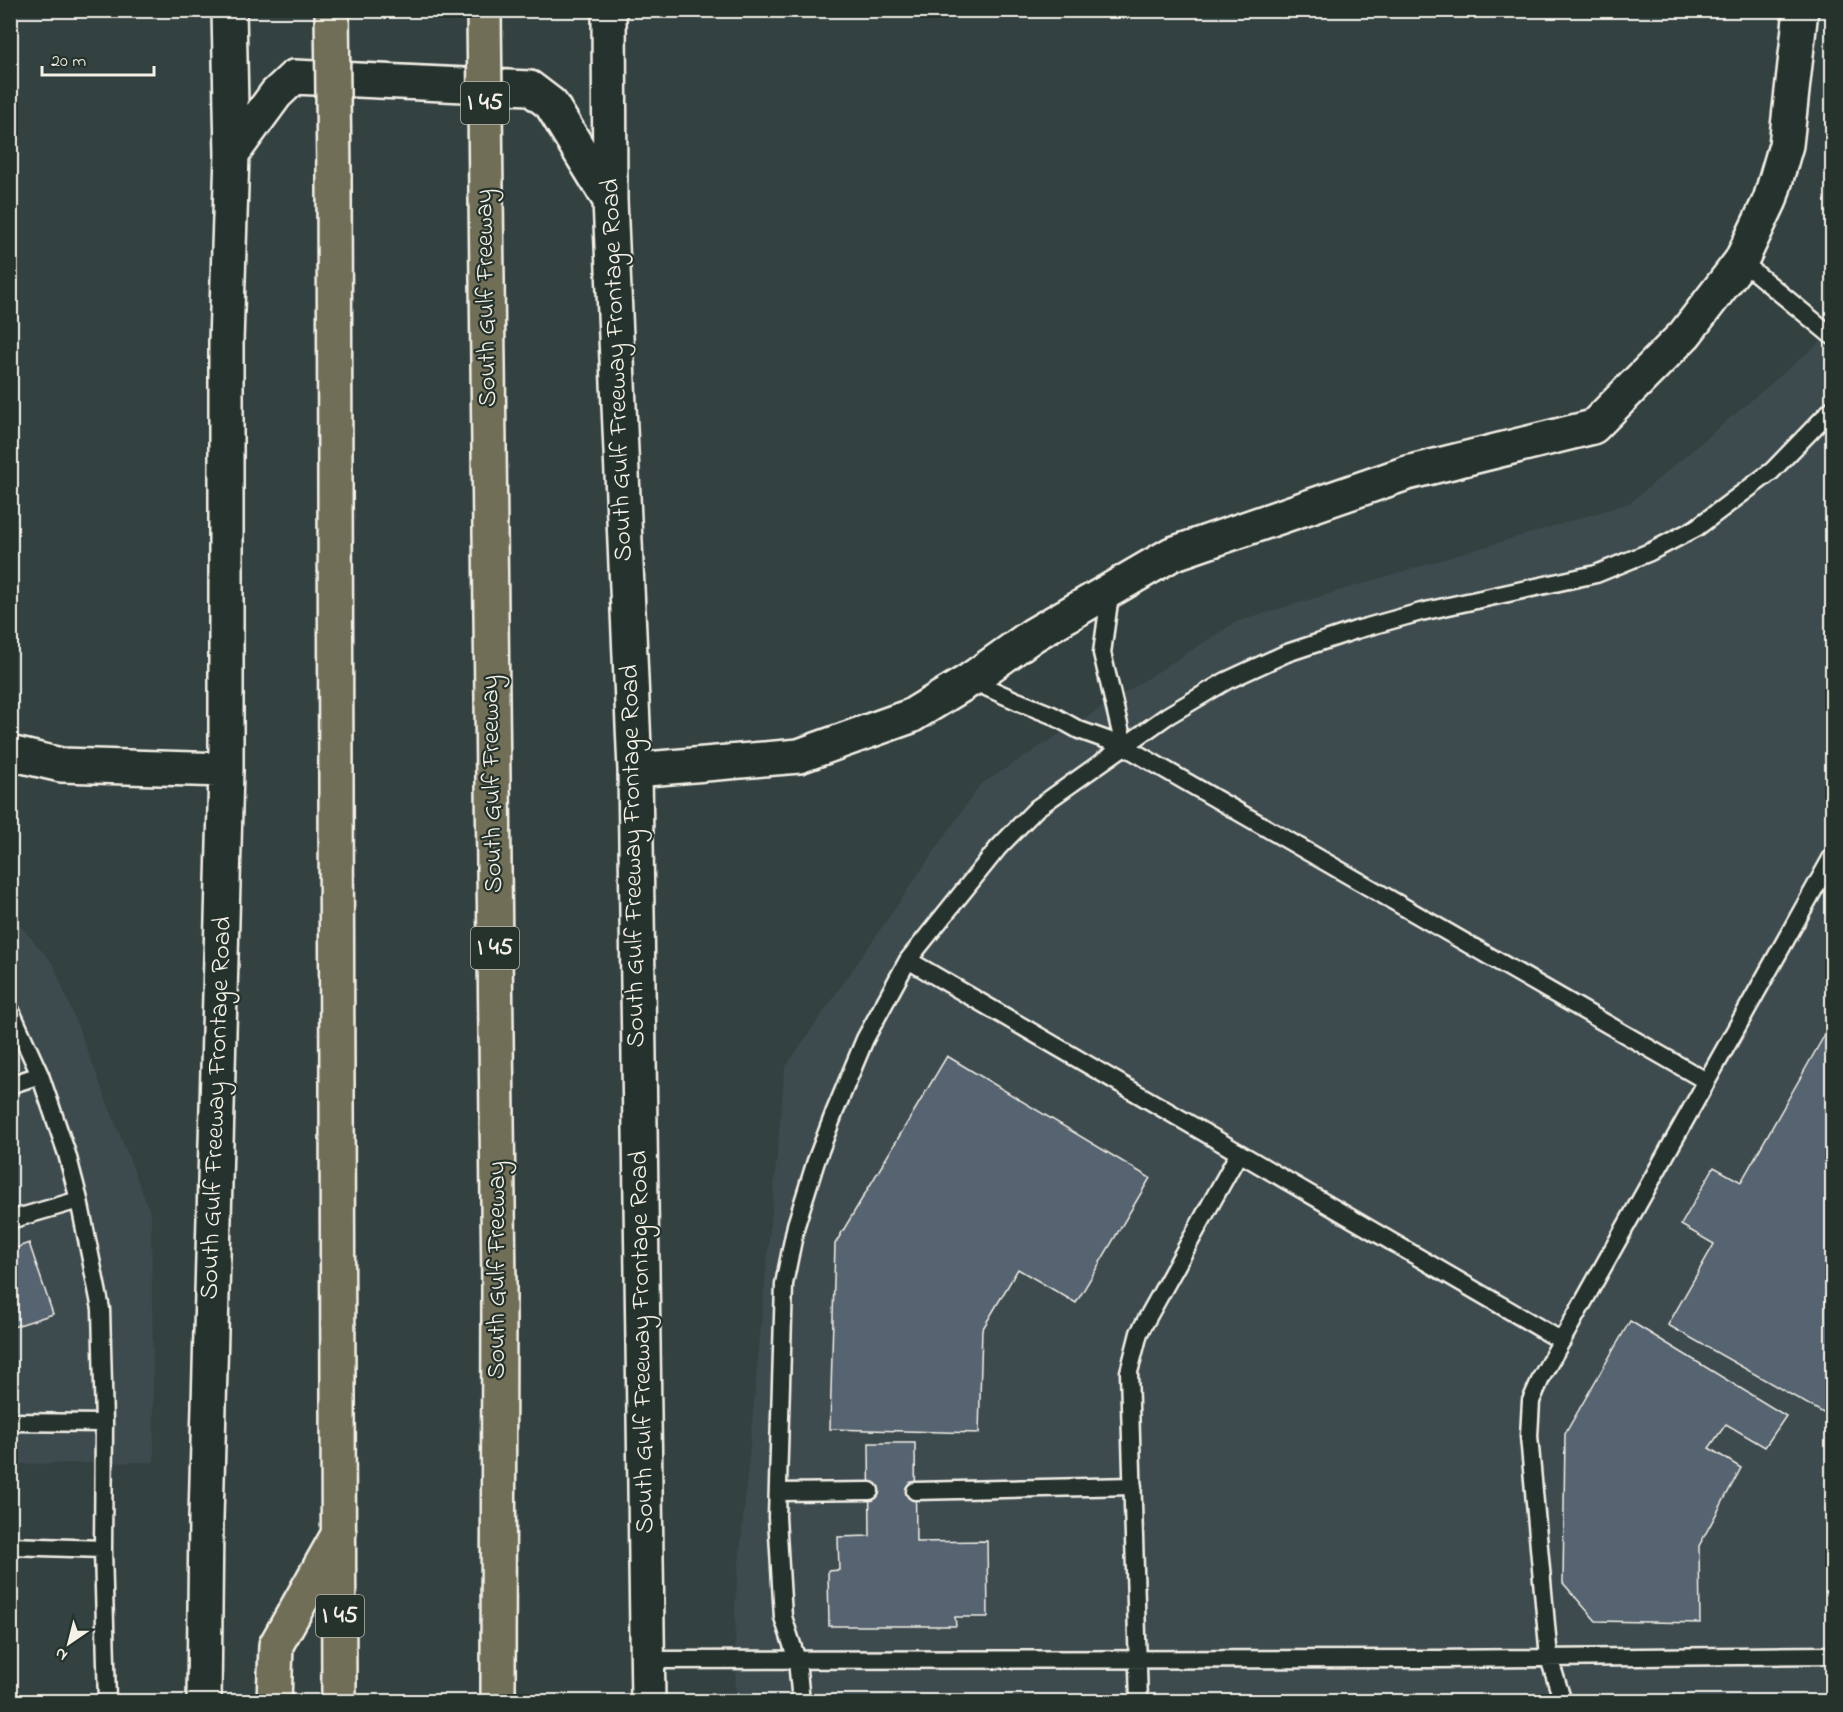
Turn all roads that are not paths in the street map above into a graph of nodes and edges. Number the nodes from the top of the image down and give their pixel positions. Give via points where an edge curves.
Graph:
1 (229, 10) edge
2 (332, 10) edge
3 (484, 10) edge
4 (609, 10) edge
5 (1801, 10) edge
6 (232, 154) junction
7 (610, 200) junction
8 (1741, 261) junction
9 (1833, 336) edge
10 (1833, 409) edge
11 (1120, 584) junction
12 (970, 680) junction
13 (1124, 747) junction
14 (10, 753) edge
15 (226, 770) junction
16 (635, 770) junction
17 (1833, 857) edge
18 (908, 960) junction
19 (10, 1010) edge
20 (40, 1075) junction
21 (1706, 1081) junction
22 (10, 1084) edge
23 (1239, 1153) junction
24 (80, 1200) junction
25 (10, 1220) edge
26 (1562, 1341) junction
27 (10, 1422) edge
28 (104, 1423) junction
29 (1133, 1486) junction
30 (870, 1491) dead end
31 (915, 1491) dead end
32 (778, 1492) junction
33 (340, 1531) junction
34 (10, 1546) edge
35 (103, 1549) junction
36 (498, 1631) junction
37 (1833, 1654) edge
38 (1548, 1658) junction
39 (1139, 1659) junction
40 (647, 1660) junction
41 (797, 1660) junction
42 (107, 1701) edge
43 (204, 1701) edge
44 (274, 1701) edge
45 (339, 1701) edge
46 (498, 1701) edge
47 (505, 1701) edge
48 (648, 1701) edge
49 (801, 1701) edge
50 (1139, 1701) edge
51 (1563, 1701) edge

1 - 6 main road, South Gulf Freeway Frontage Road
2 - 33 highway, I 45, bridge
3 - 36 highway, South Gulf Freeway / I 45, bridge via 499,1286
4 - 7 main road, South Gulf Freeway Frontage Road
5 - 8 main road via 1786,145 1770,200
6 - 7 main road via 276,93 294,77 530,88 551,104
6 - 15 main road, South Gulf Freeway Frontage Road via 226,342
7 - 16 main road, South Gulf Freeway Frontage Road
8 - 9 lane
8 - 11 main road via 1685,334 1593,427 1407,473 1172,554
10 - 13 lane via 1772,471 1696,528 1650,552 1596,574 1421,612 1287,653 1226,681
11 - 12 main road via 1033,635
11 - 13 lane via 1109,602 1102,653
12 - 13 lane
12 - 16 main road via 911,716 799,756
13 - 18 lane via 1036,808 998,848
13 - 21 lane
14 - 15 main road via 61,765
15 - 43 main road, South Gulf Freeway Frontage Road
16 - 40 main road, South Gulf Freeway Frontage Road
17 - 21 lane
18 - 23 lane
18 - 32 lane via 865,1039 816,1161 796,1225 784,1284
19 - 20 lane
20 - 22 lane
20 - 24 lane
21 - 26 lane
23 - 26 lane
23 - 29 lane via 1139,1333 1129,1372
24 - 25 lane
24 - 28 lane via 101,1309
26 - 38 lane via 1531,1401 1529,1436
27 - 28 lane
28 - 35 lane
29 - 31 lane
29 - 39 lane
30 - 32 lane
32 - 41 lane via 783,1617
33 - 44 highway via 276,1645
33 - 45 highway, I 45
34 - 35 lane
35 - 42 lane
36 - 46 highway, South Gulf Freeway / I 45
36 - 47 highway
37 - 38 lane
38 - 39 lane
38 - 51 lane
39 - 41 lane
39 - 50 lane
40 - 41 lane
40 - 48 main road, South Gulf Freeway Frontage Road
41 - 49 lane

